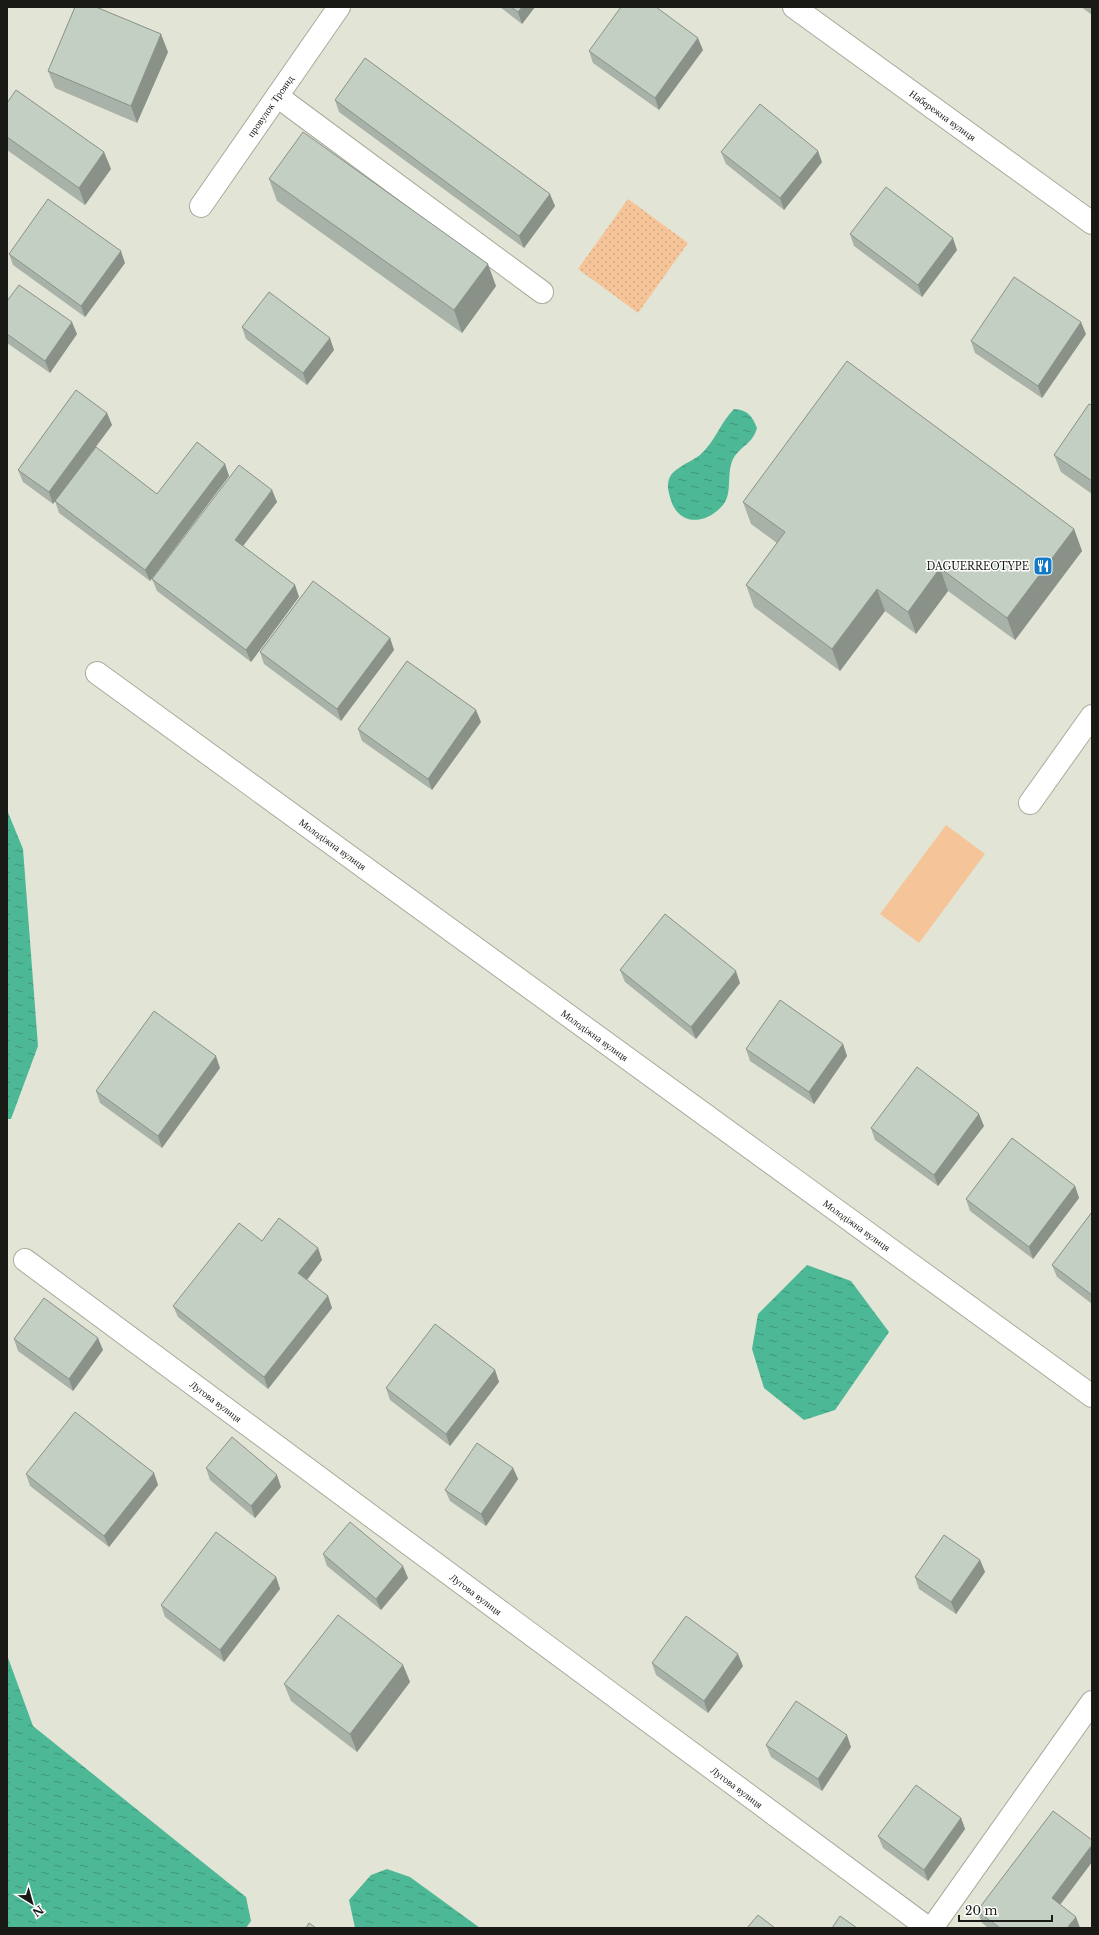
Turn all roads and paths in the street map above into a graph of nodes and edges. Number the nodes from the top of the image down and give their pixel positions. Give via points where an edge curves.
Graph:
1 (339, 7) edge
2 (794, 7) edge
3 (277, 96) junction
4 (201, 206) dead end
5 (1092, 223) edge
6 (542, 292) dead end
7 (97, 673) dead end
8 (1092, 716) edge
9 (1030, 803) dead end
10 (25, 1260) dead end
11 (1092, 1396) edge
12 (1092, 1702) edge
13 (928, 1928) edge
14 (932, 1928) edge

1 - 3 street, провулок Троянд
2 - 5 street, Набережна вулиця
3 - 4 street, провулок Троянд
3 - 6 street
7 - 11 street, Молодіжна вулиця
8 - 9 street
10 - 13 street, Лугова вулиця
12 - 14 street

